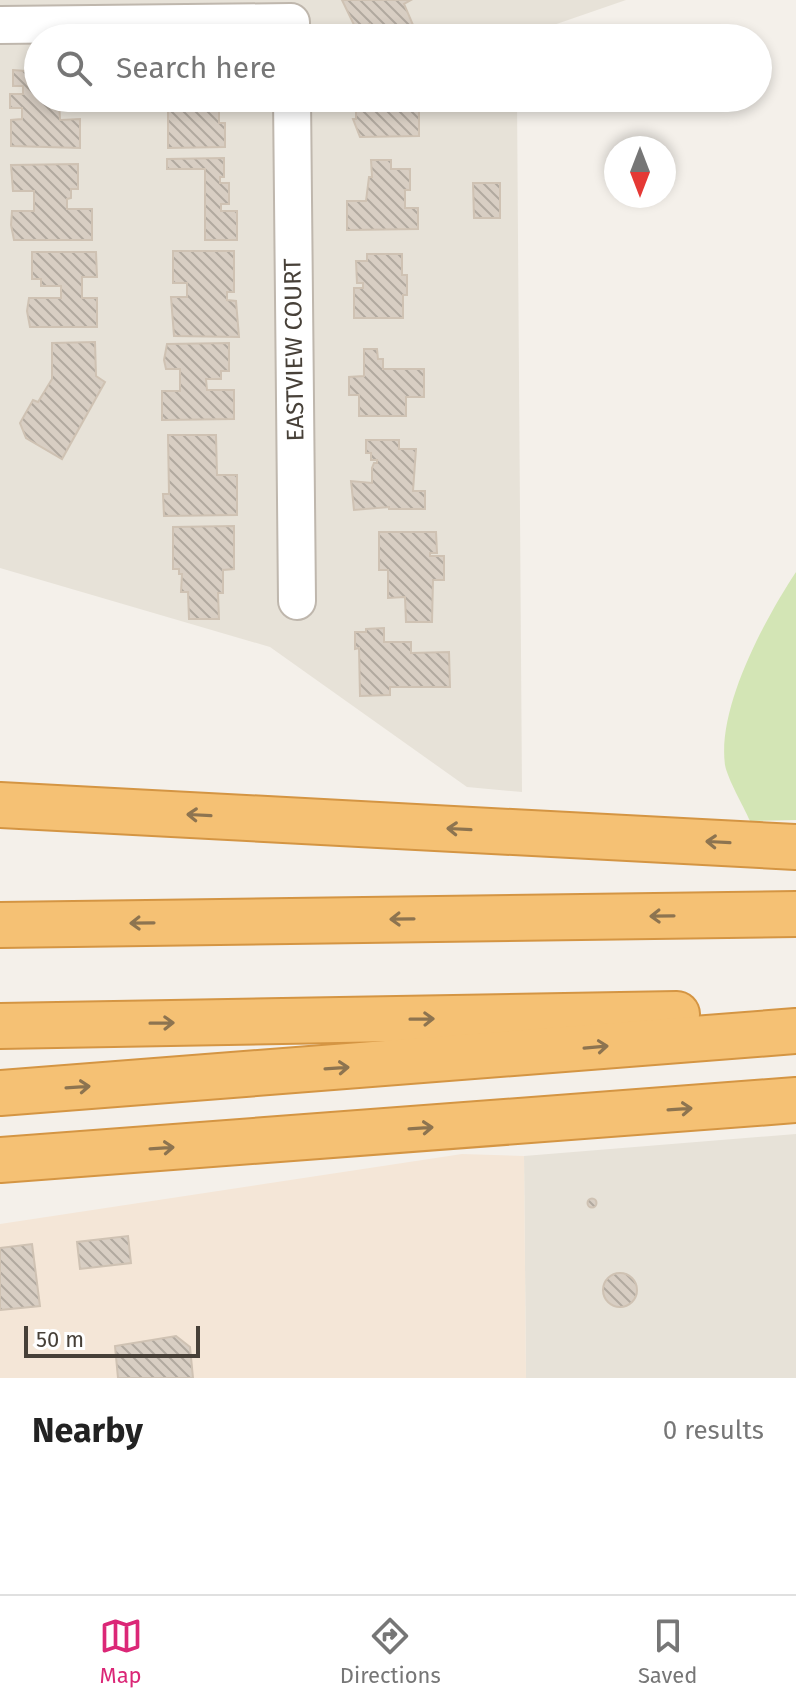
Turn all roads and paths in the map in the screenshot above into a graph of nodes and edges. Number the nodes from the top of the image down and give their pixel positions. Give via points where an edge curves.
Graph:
1 (0, 25) edge
2 (24, 25) edge
3 (292, 112) edge
4 (297, 601) dead end
5 (0, 805) edge
6 (796, 847) edge
7 (796, 914) edge
8 (0, 925) edge
9 (796, 1012) edge
10 (0, 1026) edge
11 (796, 1031) edge
12 (0, 1093) edge
13 (796, 1100) edge
14 (0, 1160) edge

1 - 2 street
3 - 4 street, EASTVIEW COURT
6 -> 5 highway
7 -> 8 highway
10 -> 9 highway
12 -> 11 highway
14 -> 13 highway

